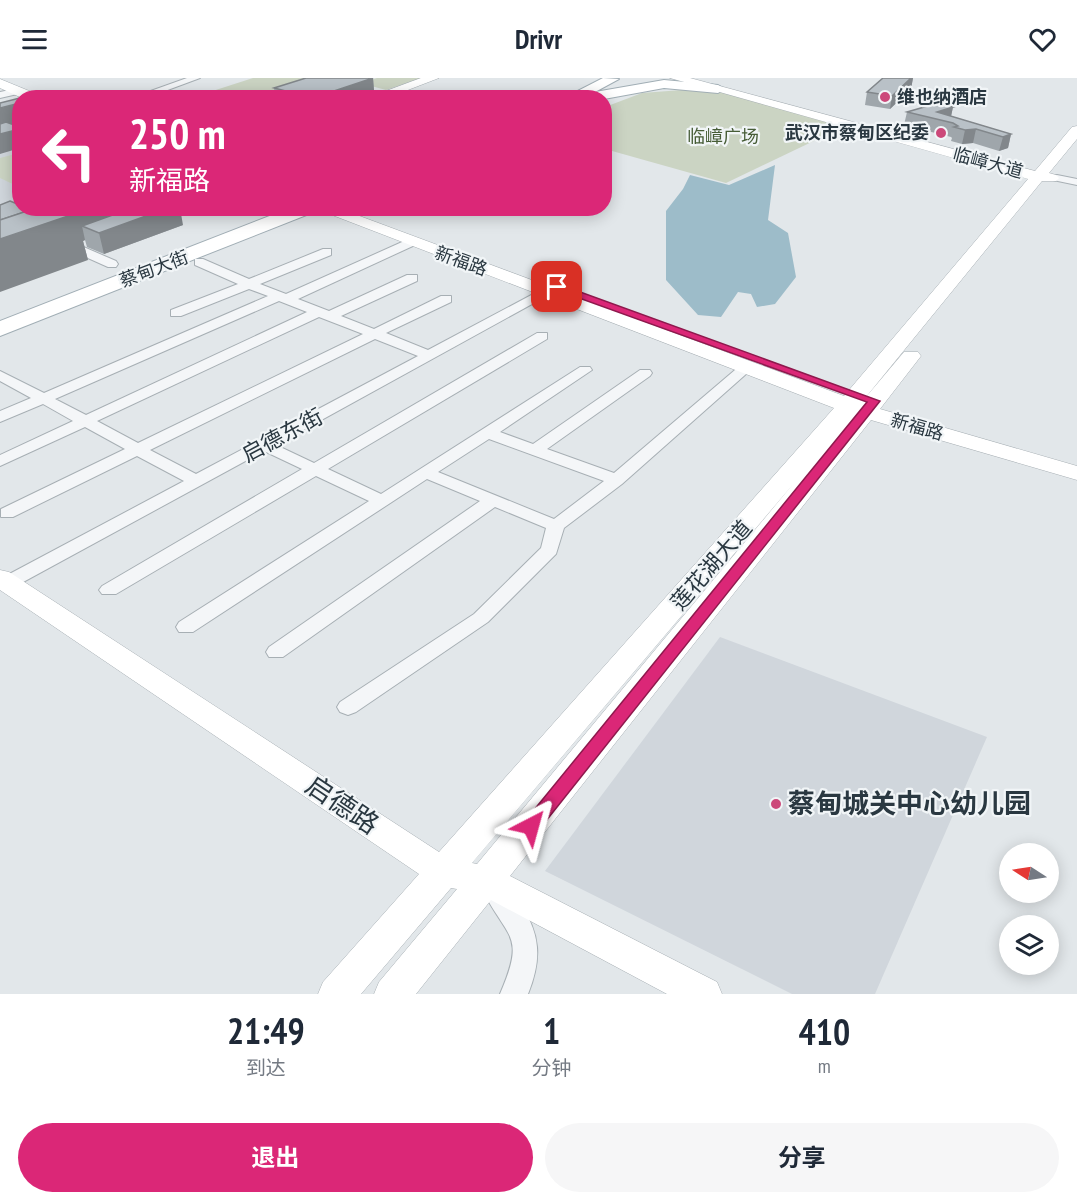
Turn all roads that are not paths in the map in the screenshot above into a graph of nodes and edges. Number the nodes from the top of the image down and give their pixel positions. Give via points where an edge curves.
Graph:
1 (196, 78) edge
2 (433, 78) edge
3 (614, 78) edge
4 (634, 78) edge
5 (676, 78) edge
6 (693, 78) edge
7 (718, 89) junction
8 (159, 90) edge
9 (397, 90) edge
10 (588, 90) edge
11 (609, 90) edge
12 (612, 94) edge
13 (1077, 130) edge
14 (1077, 153) edge
15 (1054, 177) edge
16 (263, 216) edge
17 (287, 216) edge
18 (343, 216) edge
19 (364, 216) edge
20 (50, 236) edge
21 (411, 242) junction
22 (327, 252) dead end
23 (199, 262) dead end
24 (112, 264) dead end
25 (412, 278) dead end
26 (249, 284) junction
27 (552, 290) junction
28 (282, 297) junction
29 (446, 299) dead end
30 (177, 313) dead end
31 (324, 314) junction
32 (0, 316) edge
33 (0, 328) edge
34 (374, 334) junction
35 (543, 336) dead end
36 (426, 358) junction
37 (747, 367) junction
38 (585, 370) dead end
39 (645, 373) dead end
40 (0, 375) edge
41 (43, 398) junction
42 (861, 403) junction
43 (0, 417) edge
44 (84, 421) junction
45 (488, 433) junction
46 (264, 445) junction
47 (138, 450) junction
48 (535, 450) junction
49 (1077, 459) edge
50 (0, 461) edge
51 (316, 469) junction
52 (426, 473) junction
53 (1077, 473) edge
54 (616, 480) junction
55 (196, 481) junction
56 (493, 500) junction
57 (382, 501) junction
58 (7, 513) dead end
59 (556, 526) junction
60 (3, 580) edge
61 (108, 591) dead end
62 (186, 627) dead end
63 (276, 652) dead end
64 (348, 707) dead end
65 (443, 872) junction
66 (488, 880) junction
67 (337, 994) edge
68 (393, 994) edge
69 (514, 994) edge
70 (703, 994) edge

1 - 8 street
2 - 9 street
3 - 10 main road
4 - 11 main road
5 - 7 street, 临嶂大道
6 - 15 street, 临嶂大道
7 - 12 main road via 664,84
7 - 15 street, 临嶂大道
13 - 15 street, 莲花湖大道
14 - 15 street, 莲花湖大道
15 - 42 street, 莲花湖大道
16 - 32 main road, 蔡甸大街
17 - 33 main road, 蔡甸大街
18 - 21 street, 新福路
19 - 27 street, 新福路
20 - 24 street
21 - 27 street, 新福路
21 - 28 street
22 - 26 street
23 - 26 street
25 - 31 street
26 - 28 street
26 - 30 street
27 - 36 street, 启德东街
27 - 37 street, 新福路
27 - 42 street, 新福路
28 - 31 street
28 - 41 street
29 - 34 street
31 - 34 street
31 - 44 street
34 - 36 street
34 - 47 street
35 - 51 street
36 - 46 street, 启德东街
37 - 42 street, 新福路
37 - 54 street
38 - 45 street
39 - 48 street
40 - 41 street
41 - 43 street
41 - 44 street
42 - 49 street, 新福路
42 - 53 street, 新福路
42 - 65 street, 莲花湖大道
42 - 66 street, 莲花湖大道
44 - 47 street
44 - 50 street
45 - 48 street
45 - 52 street
46 - 51 street
46 - 55 street, 启德东街
47 - 55 street
47 - 58 street
48 - 54 street
51 - 57 street
51 - 61 street
52 - 56 street
52 - 57 street
54 - 59 street
55 - 60 street, 启德东街
56 - 59 street
56 - 63 street
57 - 62 street
59 - 64 street via 550,550 481,618
60 - 65 street, 启德路
65 - 66 street, 启德路
65 - 67 street, 莲花湖大道
66 - 68 street, 莲花湖大道
66 - 69 street via 519,920 527,944 523,974
66 - 70 street, 启德路

